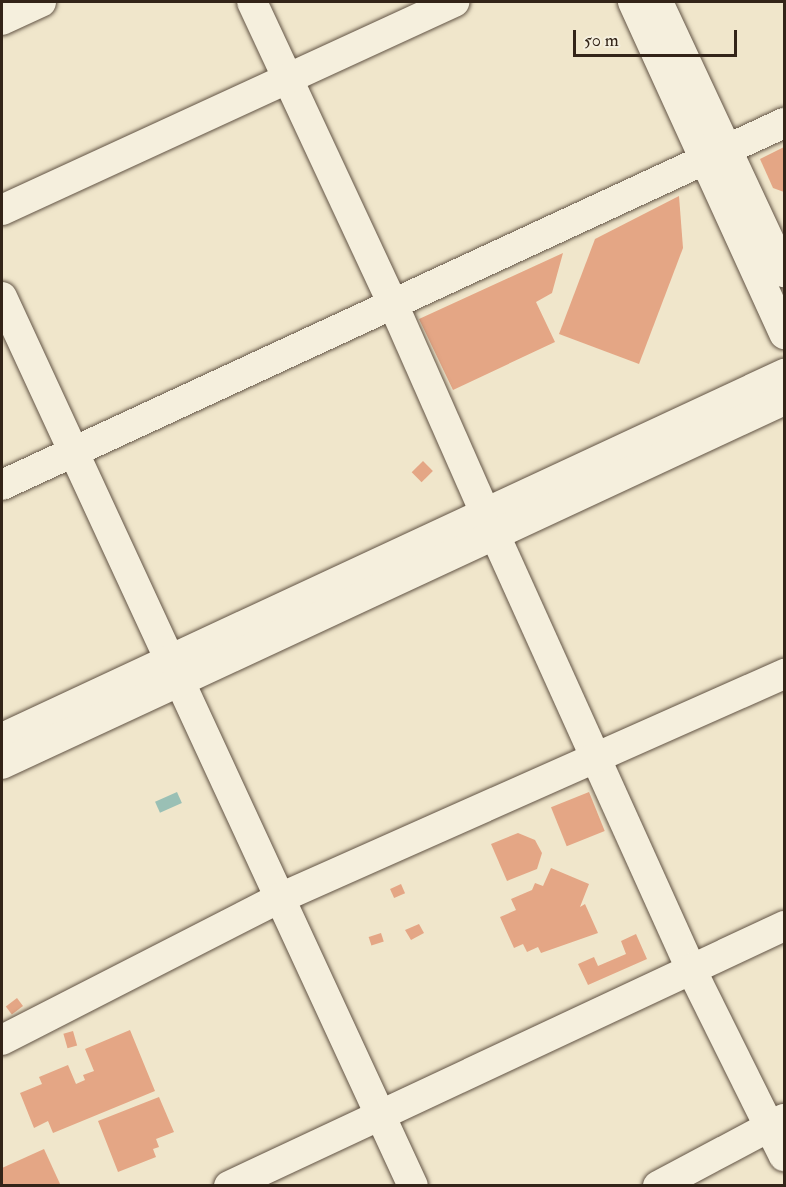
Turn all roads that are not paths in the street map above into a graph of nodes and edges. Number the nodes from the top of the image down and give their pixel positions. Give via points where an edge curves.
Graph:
1 (40, 2) edge
2 (252, 2) edge
3 (454, 2) edge
4 (633, 2) edge
5 (658, 2) edge
6 (2, 20) edge
7 (288, 78) junction
8 (784, 123) edge
9 (716, 155) junction
10 (749, 196) junction
11 (2, 210) edge
12 (784, 220) edge
13 (784, 272) edge
14 (2, 297) edge
15 (393, 304) junction
16 (784, 334) edge
17 (784, 374) edge
18 (784, 400) edge
19 (73, 452) junction
20 (2, 485) edge
21 (490, 524) junction
22 (175, 671) junction
23 (784, 674) edge
24 (2, 738) edge
25 (596, 757) junction
26 (2, 764) edge
27 (280, 898) junction
28 (784, 926) edge
29 (692, 969) junction
30 (2, 1040) edge
31 (381, 1117) junction
32 (777, 1123) edge
33 (784, 1156) edge
34 (229, 1185) edge
35 (413, 1185) edge
36 (658, 1185) edge

1 - 6 street
2 - 7 street
3 - 7 street
4 - 9 street
5 - 9 street
7 - 11 street
7 - 15 street
8 - 9 street
9 - 10 street
9 - 15 street
9 - 16 street
10 - 12 street
10 - 13 street
14 - 19 street
15 - 19 street
15 - 21 street
17 - 21 street
18 - 21 street
19 - 20 street
19 - 22 street
21 - 22 street
21 - 25 street
22 - 24 street
22 - 26 street
22 - 27 street
23 - 25 street
25 - 27 street
25 - 29 street
27 - 30 street
27 - 31 street
28 - 29 street
29 - 31 street
29 - 32 street
31 - 34 street
31 - 35 street
32 - 33 street
32 - 36 street

